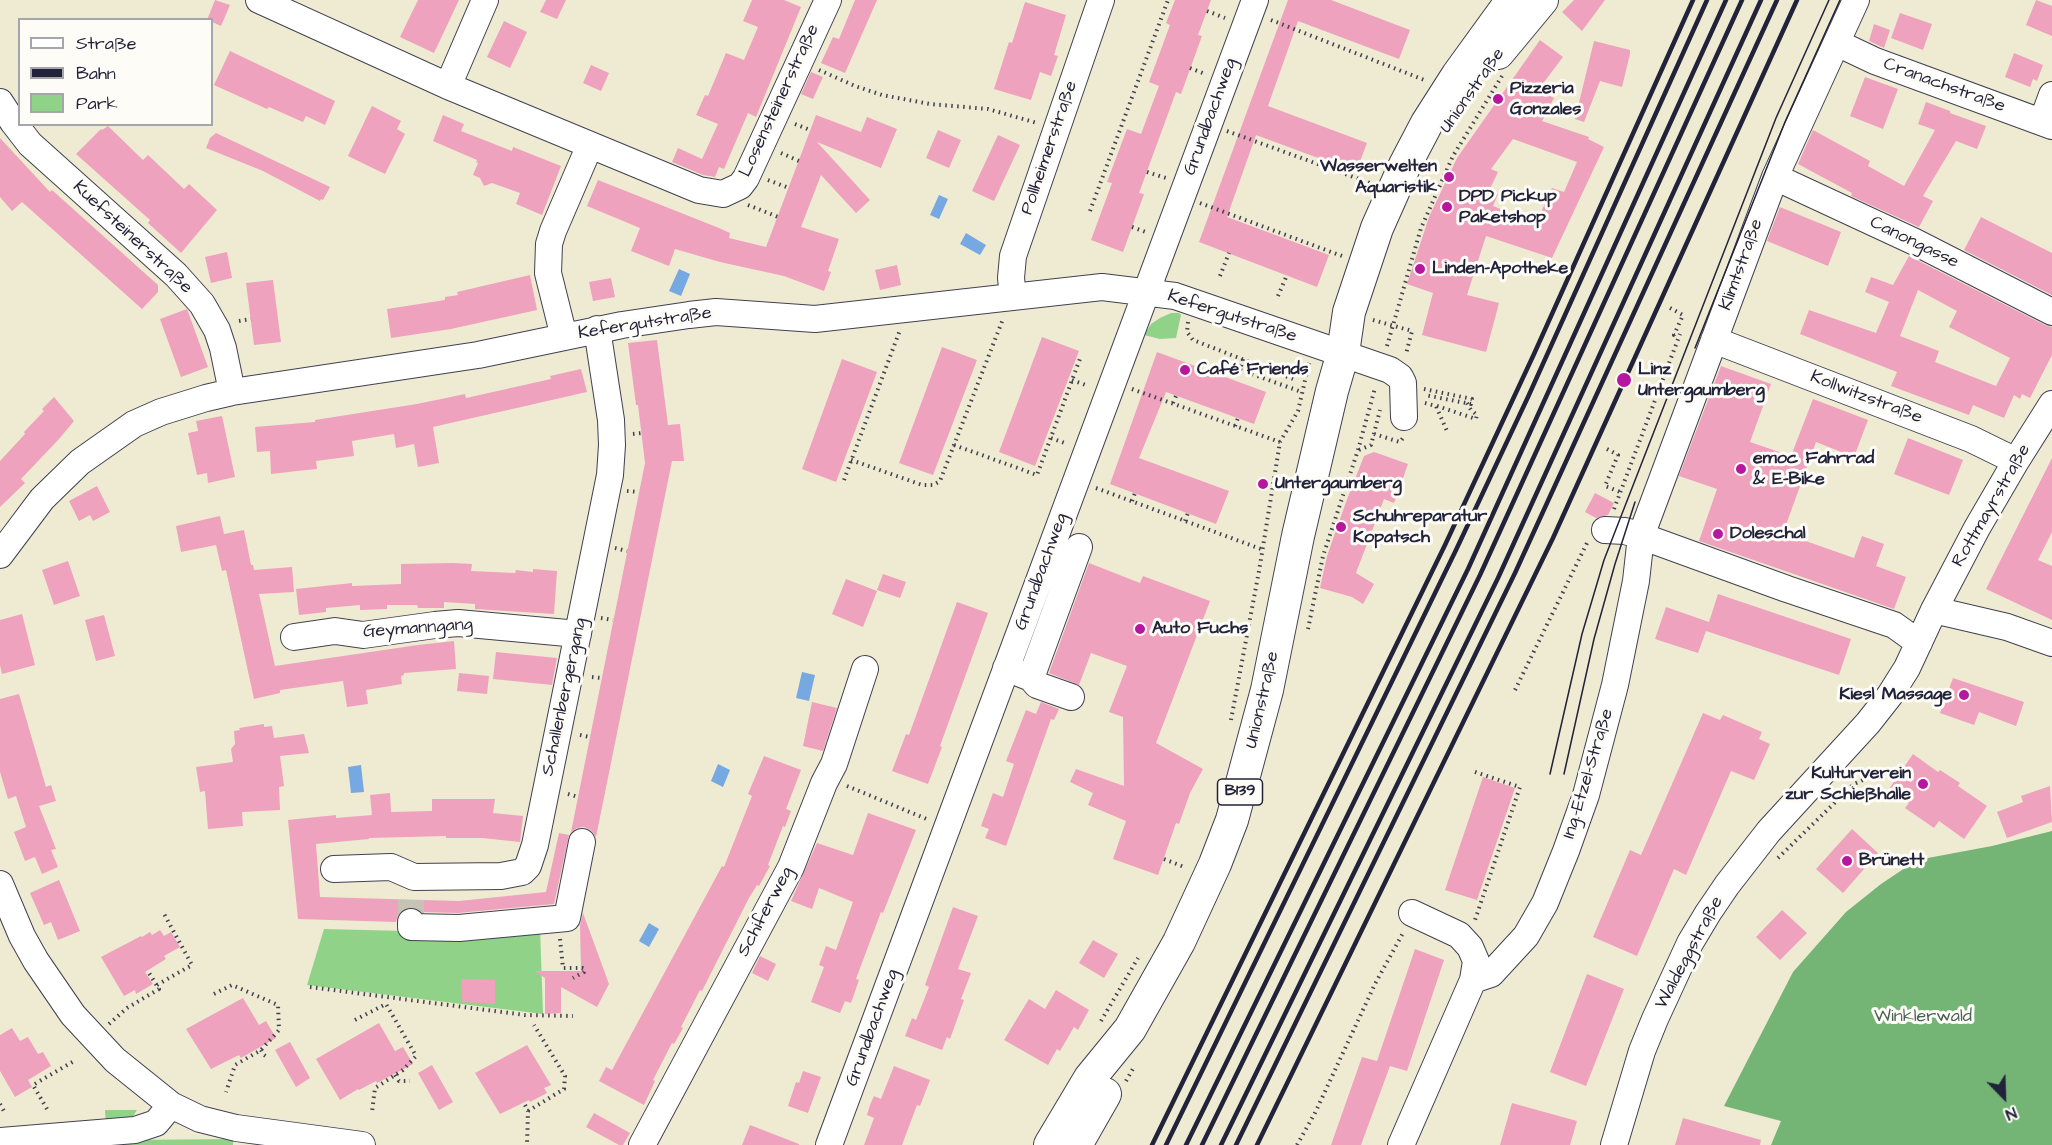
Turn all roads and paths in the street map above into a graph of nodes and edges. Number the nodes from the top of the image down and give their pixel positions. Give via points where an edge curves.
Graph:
1 (259, 0) edge
2 (485, 0) edge
3 (828, 0) edge
4 (1101, 0) edge
5 (1168, 0) edge
6 (1512, 0) edge
7 (1542, 0) edge
8 (1856, 0) edge
9 (1258, 8) edge
10 (1207, 11) dead end
11 (1229, 19) dead end
12 (1837, 43) junction
13 (812, 67) dead end
14 (1191, 68) dead end
15 (1208, 75) dead end
16 (1432, 83) dead end
17 (448, 86) junction
18 (2052, 95) edge
19 (0, 102) edge
20 (1034, 121) dead end
21 (2047, 124) edge
22 (1221, 129) dead end
23 (590, 145) junction
24 (1147, 172) dead end
25 (1775, 177) junction
26 (767, 179) dead end
27 (1170, 179) dead end
28 (1374, 185) dead end
29 (789, 188) dead end
30 (738, 201) dead end
31 (1195, 201) dead end
32 (1090, 211) dead end
33 (778, 217) dead end
34 (1132, 227) dead end
35 (1150, 233) dead end
36 (1228, 253) dead end
37 (1346, 257) dead end
38 (1287, 275) dead end
39 (1220, 276) dead end
40 (1146, 293) junction
41 (1278, 296) dead end
42 (1010, 305) junction
43 (1670, 309) dead end
44 (2052, 312) edge
45 (1366, 318) junction
46 (251, 319) dead end
47 (238, 321) dead end
48 (902, 324) dead end
49 (597, 329) junction
50 (564, 337) junction
51 (1714, 340) junction
52 (1197, 342) dead end
53 (1343, 353) junction
54 (1081, 357) dead end
55 (1243, 359) junction
56 (1404, 363) dead end
57 (1293, 379) dead end
58 (1072, 380) junction
59 (1091, 387) dead end
60 (1126, 387) dead end
61 (1423, 389) dead end
62 (232, 392) junction
63 (1303, 392) dead end
64 (1176, 396) dead end
65 (1173, 403) junction
66 (1467, 403) junction
67 (1382, 404) dead end
68 (2052, 404) edge
69 (1436, 406) junction
70 (1404, 417) dead end
71 (1238, 418) dead end
72 (1236, 426) junction
73 (1447, 431) dead end
74 (1051, 438) junction
75 (1280, 442) dead end
76 (954, 445) junction
77 (1070, 445) dead end
78 (1607, 449) dead end
79 (1358, 450) dead end
80 (851, 460) junction
81 (2016, 461) junction
82 (844, 480) dead end
83 (1089, 485) dead end
84 (1620, 492) junction
85 (1135, 493) dead end
86 (1132, 501) junction
87 (1188, 513) dead end
88 (1185, 521) junction
89 (1608, 523) junction
90 (1264, 528) dead end
91 (1641, 536) junction
92 (1079, 547) dead end
93 (1261, 549) junction
94 (0, 555) edge
95 (1934, 610) junction
96 (578, 634) junction
97 (294, 637) dead end
98 (1919, 643) junction
99 (2052, 643) edge
100 (1006, 668) junction
101 (865, 669) dead end
102 (1031, 678) junction
103 (1515, 690) dead end
104 (1071, 697) dead end
105 (1230, 720) dead end
106 (1475, 772) dead end
107 (1872, 776) dead end
108 (827, 778) junction
109 (931, 820) dead end
110 (582, 842) dead end
111 (1188, 857) dead end
112 (1164, 859) dead end
113 (1775, 861) dead end
114 (1184, 867) junction
115 (334, 869) dead end
116 (1180, 877) dead end
117 (0, 884) edge
118 (411, 899) junction
119 (163, 912) dead end
120 (1412, 913) joint
121 (1475, 920) dead end
122 (1141, 953) dead end
123 (577, 968) dead end
124 (149, 973) dead end
125 (573, 978) dead end
126 (1473, 980) junction
127 (156, 985) junction
128 (310, 987) dead end
129 (214, 994) dead end
130 (573, 1016) dead end
131 (355, 1020) dead end
132 (534, 1024) dead end
133 (1100, 1024) dead end
134 (1130, 1029) junction
135 (93, 1038) junction
136 (261, 1050) junction
137 (267, 1057) dead end
138 (74, 1061) dead end
139 (395, 1075) junction
140 (410, 1081) dead end
141 (226, 1092) dead end
142 (0, 1104) edge
143 (171, 1105) junction
144 (525, 1106) dead end
145 (47, 1109) dead end
146 (528, 1111) junction
147 (372, 1112) dead end
148 (5, 1113) dead end
149 (0, 1141) edge
150 (362, 1145) edge
151 (527, 1145) edge
152 (642, 1145) edge
153 (829, 1145) edge
154 (1050, 1145) edge
155 (1076, 1145) edge
156 (1297, 1145) edge
157 (1401, 1145) edge
158 (1614, 1145) edge

1 - 17 street, Losensteinerstraße
2 - 17 street
3 - 23 street, Losensteinerstraße via 746,178 732,191 723,194 699,190
4 - 42 street, Pollheimerstraße via 1014,256
5 - 32 path
6 - 53 main road, Unionstraße / B139 via 1451,85 1405,165 1377,228 1349,312
7 - 45 main road, Unionstraße / B139 via 1475,83 1443,133 1422,172
8 - 12 street, Klimtstraße
9 - 16 path
9 - 40 street, Grundbachweg
10 - 11 path
12 - 21 street, Cranachstraße
12 - 25 street, Klimtstraße
13 - 20 path via 882,94 930,104 988,109
14 - 15 path
17 - 23 street, Losensteinerstraße
18 - 21 street
19 - 62 street, Kuefsteinerstraße via 30,144 198,299 217,330
22 - 28 path
23 - 50 street via 549,244 548,273
24 - 27 path
25 - 44 street, Canongasse
25 - 51 street, Klimtstraße
26 - 29 path
30 - 33 path
31 - 37 path
34 - 35 path
36 - 39 path
38 - 41 path
40 - 42 street, Kefergutstraße via 1102,287
40 - 53 street, Kefergutstraße via 1175,296
40 - 100 street, Grundbachweg
42 - 49 street, Kefergutstraße via 815,319 716,312
42 - 76 path
43 - 84 path via 1683,315 1674,335 1680,335
45 - 53 main road, Unionstraße / B139
45 - 56 path via 1412,331
46 - 47 path
48 - 80 path
49 - 50 street, Kefergutstraße
49 - 96 street, Schallenbergergang via 611,420 612,463
50 - 62 street, Kefergutstraße via 478,355
51 - 81 street, Kollwitzstraße via 1971,438
51 - 91 street, Klimtstraße
52 - 55 path
53 - 70 street via 1400,377
53 - 134 main road, Unionstraße / B139 via 1300,525 1267,690 1232,820 1195,910
54 - 58 path
55 - 57 path
55 - 63 path via 1240,370
58 - 59 path
58 - 74 path
60 - 65 path
61 - 66 path via 1472,399 1471,404
62 - 94 street, Kefergutstraße via 161,412 108,441 57,483
64 - 65 path
65 - 72 path
66 - 69 path via 1478,415 1476,419
66 - 69 path via 1422,397 1421,402
67 - 79 path via 1371,445
68 - 81 street, Rottmayrstraße
69 - 73 path
71 - 72 path
72 - 75 path
74 - 76 path via 1037,475
74 - 77 path
76 - 80 path via 940,481 933,485 922,485
78 - 84 path via 1618,455 1605,486
80 - 82 path
81 - 95 street, Rottmayrstraße
83 - 86 path
84 - 89 path
85 - 86 path
86 - 88 path
87 - 88 path
88 - 93 path
89 - 91 street
89 - 103 path via 1590,536
90 - 93 path
91 - 98 street via 1894,625
91 - 126 street, Ing.-Etzel-Straße via 1615,685 1586,795 1570,839 1545,903 1526,936 1491,974
92 - 102 street
93 - 105 path
95 - 98 street, Waldeggstraße
95 - 99 street via 2007,627
96 - 97 street, Geymanngang via 458,623 363,635 335,631
96 - 118 street, Schallenbergergang via 535,845 526,870
98 - 158 street, Waldeggstraße via 1876,714 1769,831 1707,913 1642,1051
100 - 102 street
100 - 153 street, Grundbachweg
101 - 108 street, Schiferweg
102 - 104 street via 1036,685
106 - 121 path via 1520,787
107 - 113 path via 1854,784
108 - 109 path
108 - 152 street, Schiferweg via 787,875
110 - 118 street via 567,918 459,928 411,927
111 - 114 path
112 - 114 path
114 - 116 path
115 - 118 street, Schallenbergergang via 391,867
117 - 135 street via 36,961
119 - 127 path via 192,965
120 - 126 street via 1459,935 1470,947 1476,961
120 - 156 path
122 - 133 path
123 - 125 path via 585,969
124 - 127 path
126 - 157 street
127 - 135 path via 159,989 128,1008
128 - 130 path via 525,1015
129 - 136 path via 232,984 278,1005 279,1030
131 - 139 path via 386,1004 416,1056
132 - 146 path via 565,1076 564,1089
134 - 154 main road, Unionstraße / B139 via 1090,1078
134 - 155 main road, Unionstraße / B139 via 1111,1084
135 - 143 street
136 - 137 path
136 - 141 path via 236,1065
138 - 145 path via 33,1085
139 - 140 path via 399,1081
139 - 147 path via 375,1088
142 - 148 path
143 - 149 street via 156,1123 135,1130
143 - 150 street via 200,1119 236,1128
144 - 146 path
146 - 151 path

